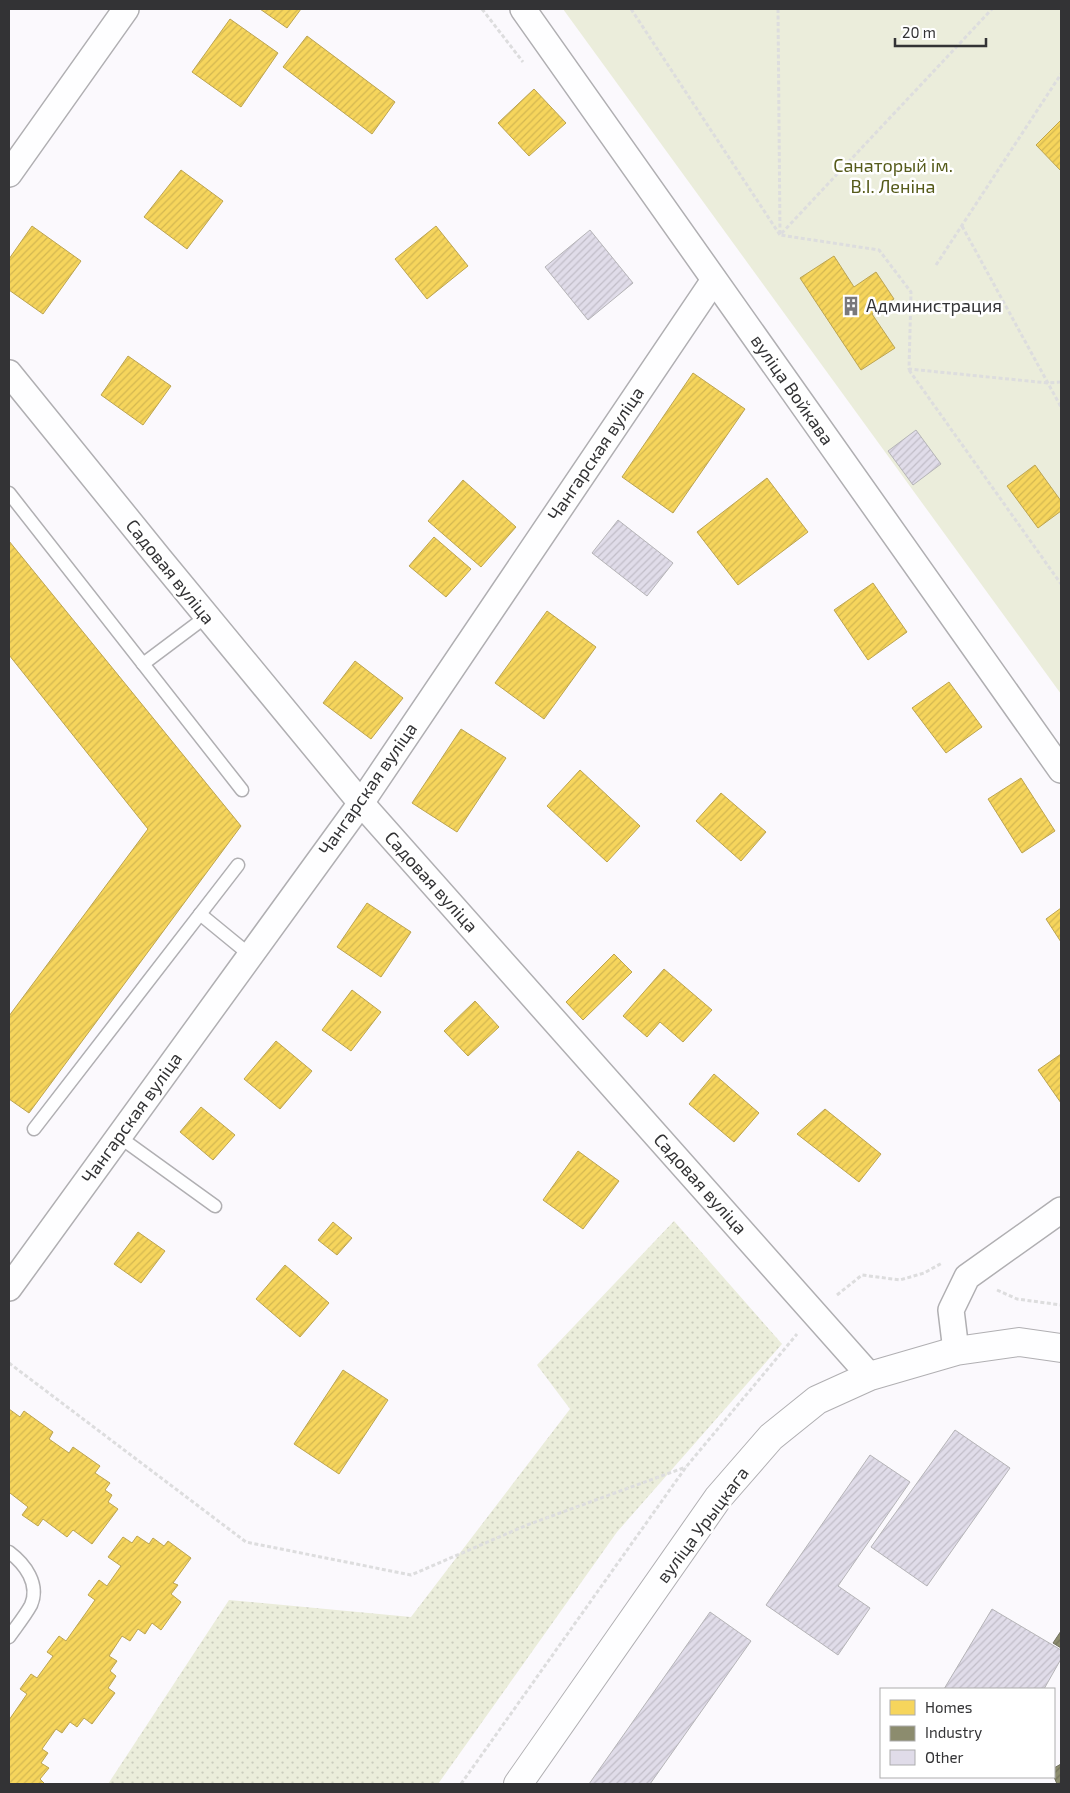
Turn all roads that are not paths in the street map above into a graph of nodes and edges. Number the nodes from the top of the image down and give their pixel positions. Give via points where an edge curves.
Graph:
1 (126, 9) edge
2 (524, 9) edge
3 (9, 174) edge
4 (714, 280) junction
5 (9, 373) edge
6 (9, 493) edge
7 (206, 616) junction
8 (143, 664) junction
9 (1061, 770) edge
10 (242, 790) dead end
11 (361, 803) junction
12 (238, 864) dead end
13 (200, 914) junction
14 (250, 955) junction
15 (34, 1128) dead end
16 (118, 1136) junction
17 (215, 1206) dead end
18 (1061, 1210) edge
19 (9, 1288) edge
20 (1061, 1348) edge
21 (956, 1351) junction
22 (870, 1376) junction
23 (9, 1552) edge
24 (9, 1637) edge
25 (518, 1784) edge

1 - 3 street
2 - 4 street, вуліца Войкава
4 - 9 street, вуліца Войкава
4 - 11 street, Чангарская вуліца
5 - 7 street, Садовая вуліца
6 - 8 lane
7 - 8 lane
7 - 11 street, Садовая вуліца
8 - 10 lane
11 - 14 street, Чангарская вуліца
11 - 22 street, Садовая вуліца
12 - 13 lane
13 - 14 lane
13 - 15 lane
14 - 16 street, Чангарская вуліца
16 - 17 lane
16 - 19 street, Чангарская вуліца
18 - 21 street via 967,1277 951,1310
20 - 21 main road, вуліца Урыцкага via 1020,1342
21 - 22 main road, вуліца Урыцкага
22 - 25 main road, вуліца Урыцкага via 817,1400 771,1437 718,1498
23 - 24 lane via 21,1561 34,1584 31,1604

